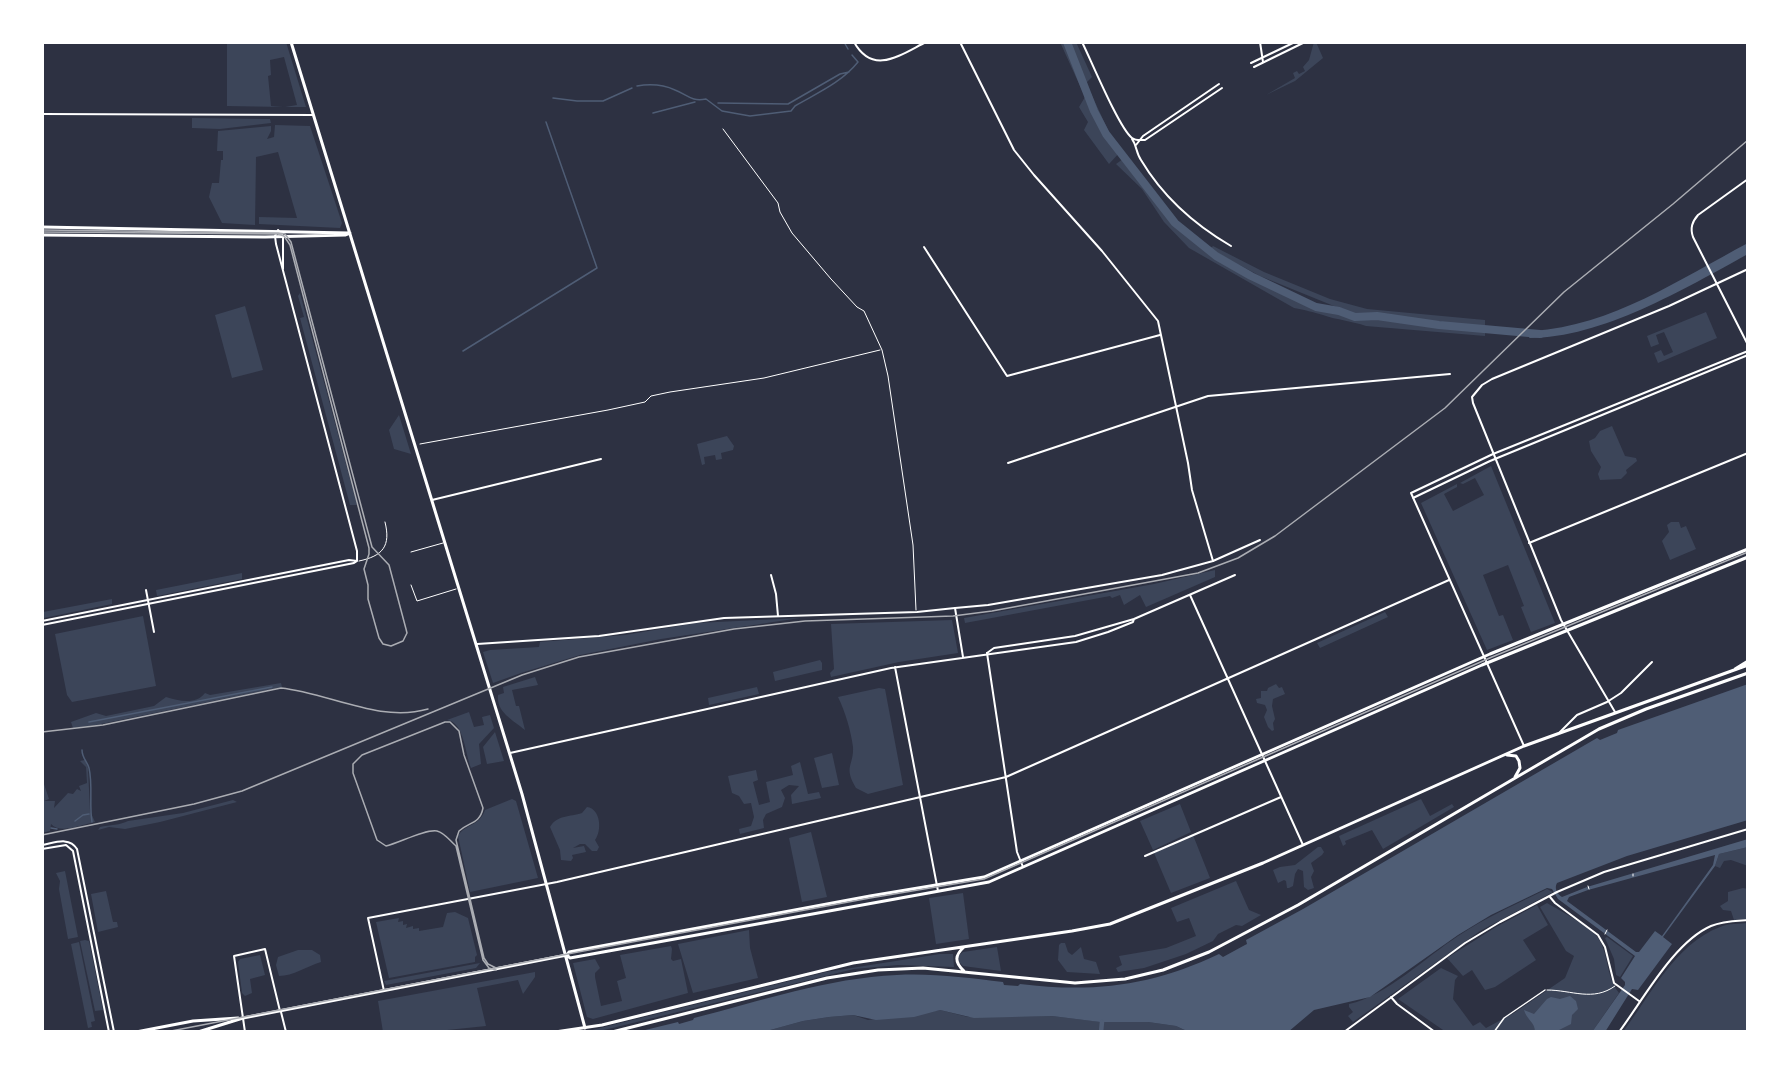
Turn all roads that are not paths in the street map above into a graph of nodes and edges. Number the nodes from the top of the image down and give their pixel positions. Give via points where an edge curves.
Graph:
1 (291, 42) edge
2 (854, 42) edge
3 (926, 42) edge
4 (960, 42) edge
5 (1082, 42) edge
6 (1260, 42) edge
7 (1295, 42) edge
8 (1305, 42) edge
9 (1261, 58) junction
10 (1263, 62) junction
11 (1251, 63) dead end
12 (1254, 67) dead end
13 (1219, 84) dead end
14 (1222, 88) dead end
15 (42, 114) edge
16 (313, 115) junction
17 (723, 129) dead end
18 (1132, 138) junction
19 (1138, 140) junction
20 (1136, 146) junction
21 (1748, 179) edge
22 (42, 227) edge
23 (278, 230) junction
24 (350, 233) junction
25 (42, 235) edge
26 (275, 236) junction
27 (283, 236) junction
28 (1232, 246) dead end
29 (924, 247) dead end
30 (283, 269) junction
31 (1748, 269) edge
32 (1716, 283) junction
33 (1162, 334) junction
34 (1748, 345) edge
35 (882, 350) junction
36 (1748, 351) edge
37 (1748, 355) edge
38 (1450, 374) dead end
39 (1177, 406) junction
40 (420, 444) dead end
41 (1748, 453) edge
42 (1493, 454) junction
43 (1495, 458) junction
44 (601, 459) dead end
45 (1008, 463) dead end
46 (1413, 498) junction
47 (432, 500) junction
48 (385, 522) dead end
49 (1260, 540) dead end
50 (445, 542) junction
51 (1529, 543) junction
52 (1748, 549) edge
53 (411, 552) dead end
54 (1748, 558) edge
55 (357, 561) junction
56 (1213, 561) junction
57 (771, 575) dead end
58 (1235, 575) dead end
59 (1449, 580) junction
60 (411, 585) dead end
61 (459, 588) junction
62 (146, 590) dead end
63 (1190, 595) junction
64 (148, 600) junction
65 (149, 604) junction
66 (955, 608) junction
67 (917, 612) junction
68 (777, 616) junction
69 (1134, 619) junction
70 (42, 621) edge
71 (1563, 624) junction
72 (42, 625) edge
73 (1566, 631) junction
74 (154, 632) dead end
75 (476, 644) junction
76 (987, 653) junction
77 (963, 657) junction
78 (1484, 657) junction
79 (1652, 662) dead end
80 (1748, 663) edge
81 (1487, 664) junction
82 (895, 667) junction
83 (1748, 673) edge
84 (1228, 679) junction
85 (1607, 702) junction
86 (1615, 712) junction
87 (1560, 732) junction
88 (1524, 746) junction
89 (510, 753) junction
90 (1262, 755) junction
91 (1498, 756) junction
92 (1265, 760) junction
93 (1006, 777) junction
94 (1513, 778) junction
95 (1281, 797) junction
96 (920, 798) junction
97 (1748, 829) edge
98 (1303, 845) junction
99 (42, 847) edge
100 (1145, 856) dead end
101 (1020, 862) junction
102 (1023, 867) junction
103 (548, 884) junction
104 (937, 885) junction
105 (1588, 886) dead end
106 (1589, 889) dead end
107 (938, 891) junction
108 (1550, 897) junction
109 (1748, 920) edge
110 (1607, 930) dead end
111 (1605, 934) dead end
112 (965, 947) junction
113 (567, 955) junction
114 (965, 972) junction
115 (1616, 985) junction
116 (1545, 990) joint
117 (384, 991) junction
118 (1391, 997) junction
119 (1640, 1002) junction
120 (280, 1011) junction
121 (243, 1018) junction
122 (585, 1028) junction
123 (110, 1032) edge
124 (114, 1032) edge
125 (136, 1032) edge
126 (198, 1032) edge
127 (245, 1032) edge
128 (286, 1032) edge
129 (555, 1032) edge
130 (612, 1032) edge
131 (1344, 1032) edge
132 (1435, 1032) edge
133 (1494, 1032) edge
134 (1619, 1032) edge

1 - 16 main road
2 - 3 street via 866,57 875,61
4 - 33 street via 1014,150 1156,317
5 - 18 street
6 - 9 street
7 - 9 street
8 - 10 street
9 - 10 street
9 - 11 street
10 - 12 street
13 - 19 street
14 - 19 street via 1145,140
15 - 16 street
16 - 24 main road
17 - 35 lane via 778,203 792,233 864,311
18 - 19 street
18 - 20 street
19 - 20 street
20 - 28 street via 1141,161 1176,205 1201,228
21 - 32 street via 1693,221 1692,237
22 - 23 main road
23 - 24 main road
23 - 26 street
23 - 27 street
24 - 27 main road
24 - 47 main road
25 - 26 main road
26 - 27 main road
26 - 30 street
27 - 30 street
29 - 33 street via 1007,376
30 - 55 street
31 - 32 street
32 - 34 street
32 - 42 street via 1482,386 1472,397
33 - 39 street
35 - 40 lane via 764,378 651,396 645,402 608,410
35 - 67 lane via 913,545
36 - 42 street
37 - 43 street
38 - 39 street via 1208,396
39 - 45 street
39 - 56 street via 1191,490
41 - 51 street
42 - 43 street
42 - 46 street via 1411,493
43 - 46 street
43 - 51 street
44 - 47 street
46 - 59 street
47 - 50 main road
48 - 55 lane via 388,534 384,547 378,555
49 - 56 street
50 - 53 lane
50 - 61 main road
51 - 71 street
52 - 71 main road
54 - 73 main road
55 - 64 street
55 - 65 street
56 - 66 street via 1161,575
57 - 68 street
58 - 63 street
59 - 78 street
59 - 84 street
60 - 61 lane via 417,601
61 - 75 main road
62 - 64 street
63 - 69 street
63 - 84 street
64 - 65 street
64 - 70 street
65 - 72 street
65 - 74 street
66 - 67 street
66 - 77 street
67 - 68 street
68 - 75 street via 708,619 598,636
69 - 76 street via 1075,636 994,648
69 - 76 street via 1076,642
71 - 73 street
71 - 78 main road
73 - 81 main road
73 - 85 street
75 - 89 main road
76 - 77 street
76 - 93 street
77 - 82 street
78 - 81 street
78 - 90 main road
79 - 85 street
80 - 86 main road
81 - 88 street
81 - 92 main road
82 - 89 street
82 - 96 street
83 - 94 main road via 1613,722
84 - 90 street
84 - 93 street
85 - 86 street
85 - 87 street via 1577,715
86 - 87 main road
87 - 88 main road
88 - 91 main road
89 - 103 main road
90 - 92 street
90 - 101 main road
91 - 94 main road via 1517,758 1520,768
91 - 98 main road
92 - 95 street
92 - 102 main road
93 - 96 street
93 - 101 street
94 - 114 main road via 1317,895 1178,965 1125,979 1089,982
95 - 98 street
95 - 100 street
96 - 103 street
96 - 104 street
97 - 108 street via 1604,872
98 - 112 main road via 1110,924
99 - 123 street via 68,846 73,851
99 - 124 street via 70,842 78,852
101 - 102 street
101 - 104 main road via 976,879
102 - 107 main road via 983,884
103 - 113 main road
103 - 117 street via 368,918
104 - 107 street
104 - 113 main road
105 - 106 lane
107 - 113 main road via 570,958
108 - 115 street via 1598,935
108 - 118 street via 1481,933
109 - 119 street via 1722,923 1688,940
110 - 111 lane
112 - 114 main road via 956,960
112 - 122 main road via 825,969
113 - 117 main road
113 - 122 main road
114 - 130 main road via 906,969 854,973
115 - 116 lane via 1590,995
115 - 119 street
116 - 133 street via 1504,1018
117 - 120 main road
118 - 131 street
118 - 132 street
119 - 134 street
120 - 121 main road
120 - 121 street via 265,949 234,956
120 - 128 street
121 - 125 main road via 193,1021
121 - 126 main road
121 - 127 street
122 - 129 main road

